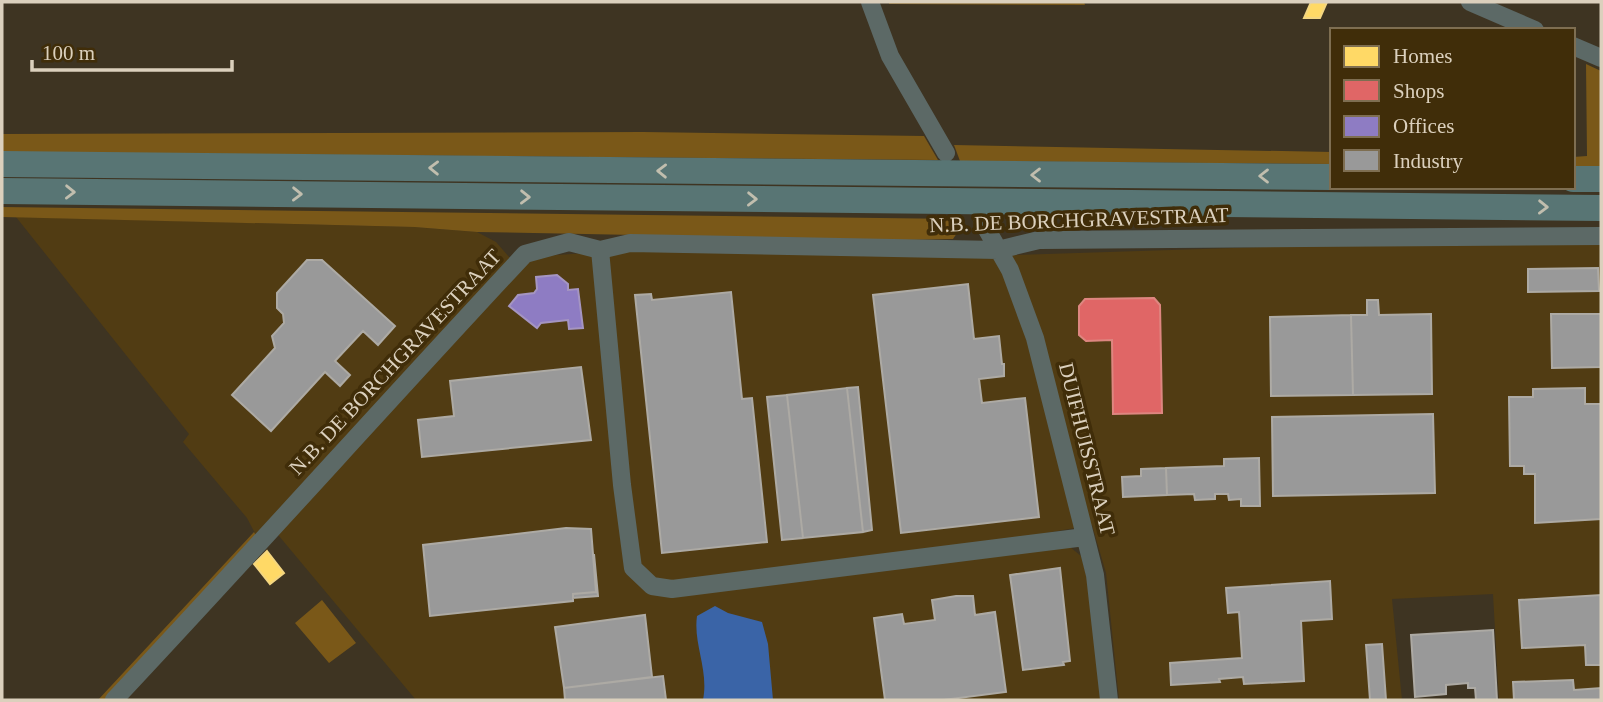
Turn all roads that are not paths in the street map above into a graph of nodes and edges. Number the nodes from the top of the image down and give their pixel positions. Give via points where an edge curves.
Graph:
1 (870, 2) edge
2 (1470, 2) edge
3 (1530, 28) edge
4 (1575, 47) edge
5 (1601, 58) edge
6 (946, 153) dead end
7 (2, 164) edge
8 (1330, 177) edge
9 (1575, 179) edge
10 (1601, 179) edge
11 (2, 191) edge
12 (1601, 208) edge
13 (982, 221) dead end
14 (1601, 236) edge
15 (600, 250) junction
16 (998, 250) junction
17 (1085, 537) junction
18 (114, 700) edge
19 (1109, 700) edge

1 - 6 street via 890,56
2 - 3 street
4 - 5 street
8 -> 7 highway
9 - 10 highway
11 -> 12 highway
13 - 16 street, DUIFHUISSTRAAT
14 - 16 street, N.B. DE BORCHGRAVESTRAAT via 1039,240
15 - 16 street, N.B. DE BORCHGRAVESTRAAT via 630,243
15 - 17 street via 633,568 652,586 673,589
15 - 18 street, N.B. DE BORCHGRAVESTRAAT via 569,242 524,254
16 - 17 street, DUIFHUISSTRAAT via 1035,338
17 - 19 street, DUIFHUISSTRAAT via 1095,575

